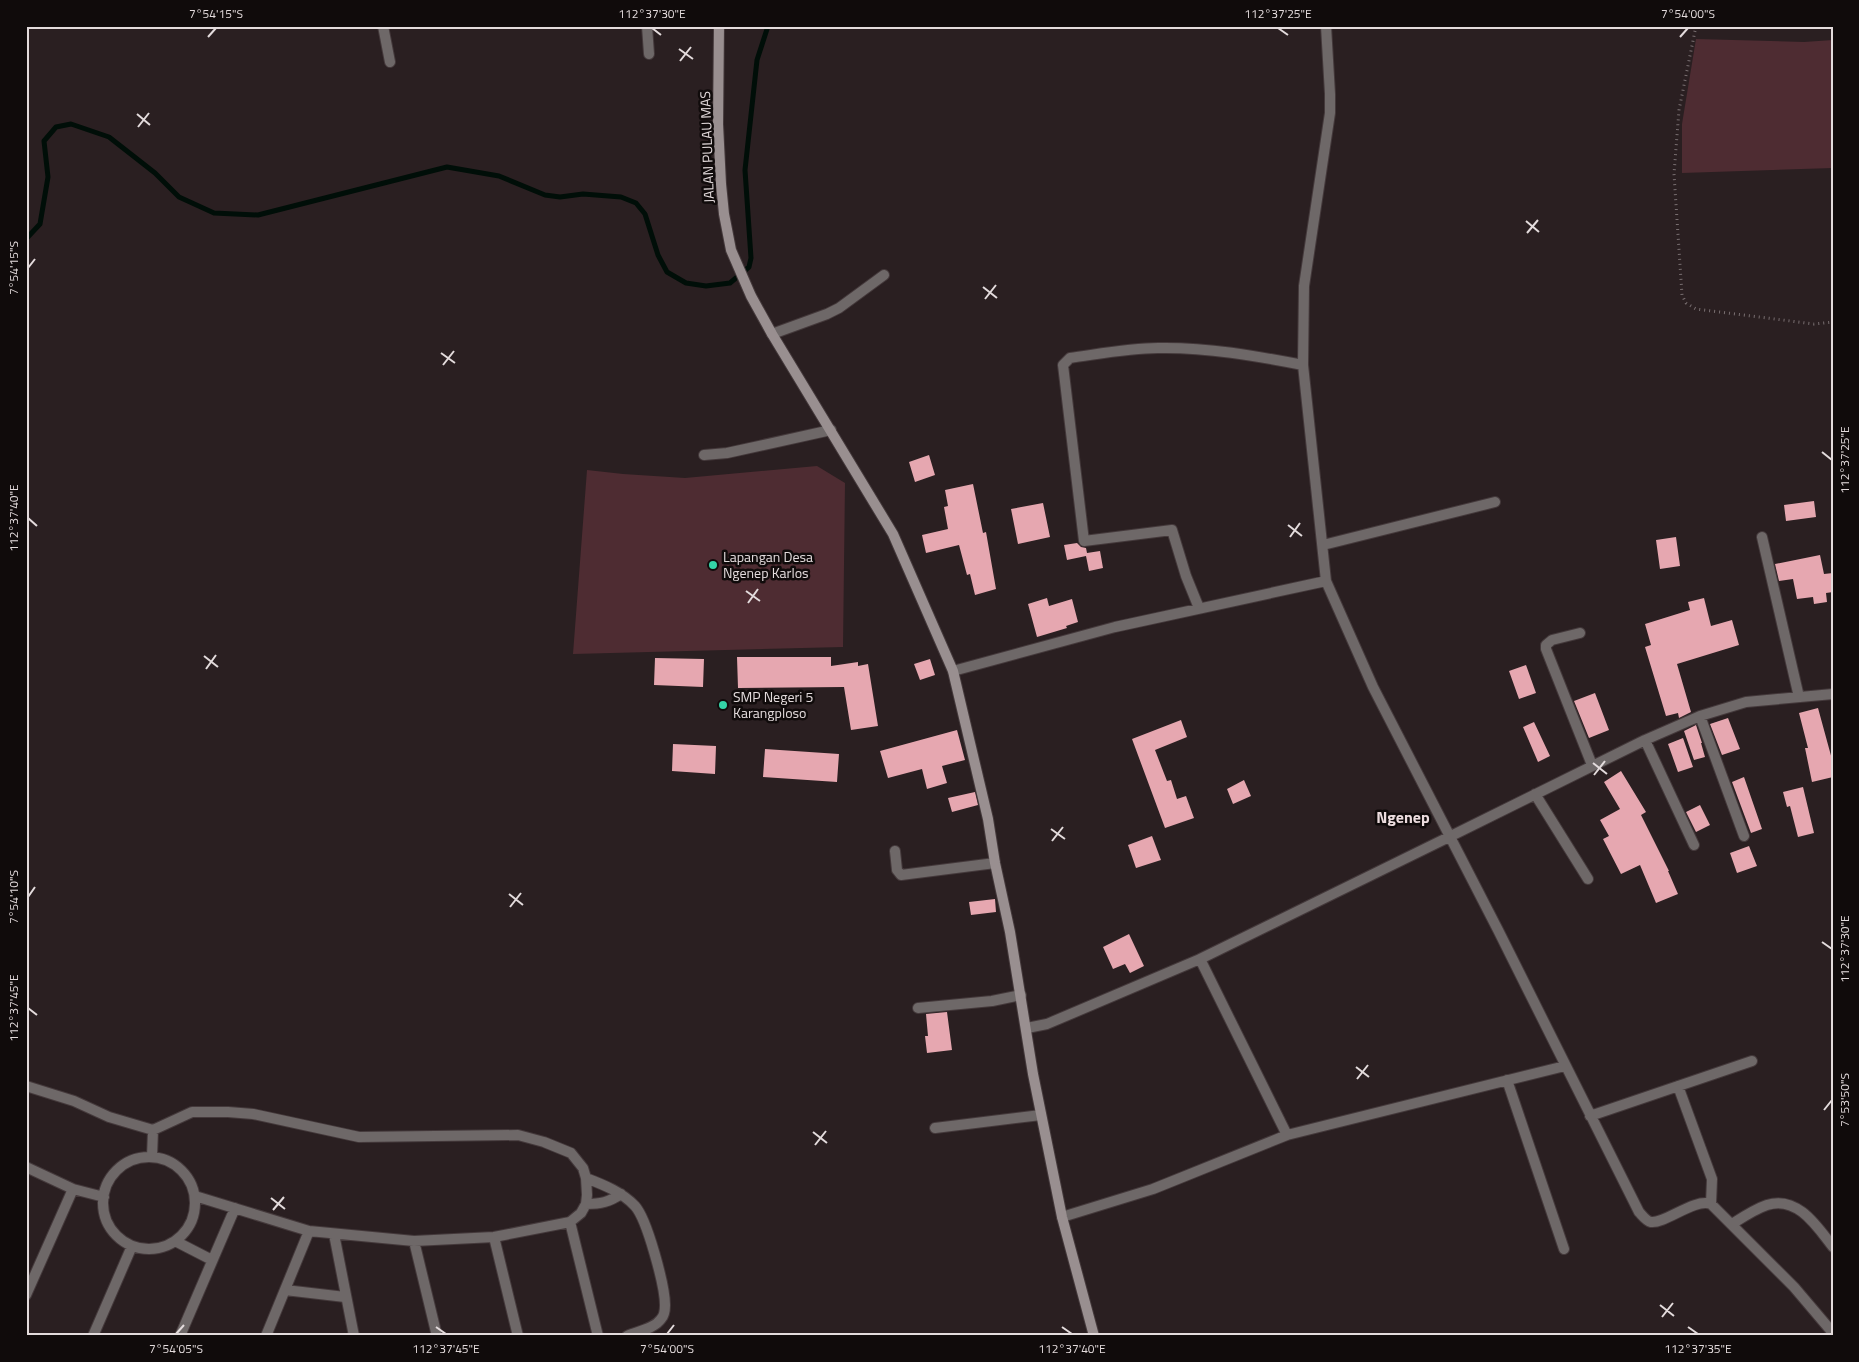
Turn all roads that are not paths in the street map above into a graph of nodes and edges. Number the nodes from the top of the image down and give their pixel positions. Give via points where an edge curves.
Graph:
1 (383, 26) edge
2 (646, 26) edge
3 (719, 26) edge
4 (1326, 26) edge
5 (649, 54) dead end
6 (390, 62) dead end
7 (884, 275) dead end
8 (772, 334) junction
9 (1304, 365) junction
10 (831, 430) junction
11 (704, 455) dead end
12 (1495, 502) dead end
13 (1762, 537) dead end
14 (1323, 545) junction
15 (1326, 581) junction
16 (1199, 608) junction
17 (1580, 634) dead end
18 (953, 671) junction
19 (1833, 694) edge
20 (1799, 697) junction
21 (1700, 716) junction
22 (1644, 740) junction
23 (1592, 765) junction
24 (1534, 794) junction
25 (1451, 836) junction
26 (1744, 836) dead end
27 (1694, 845) dead end
28 (895, 851) dead end
29 (995, 863) junction
30 (1588, 879) dead end
31 (1200, 959) junction
32 (1021, 994) junction
33 (918, 1008) dead end
34 (1027, 1028) junction
35 (1752, 1060) dead end
36 (1565, 1066) junction
37 (1507, 1080) junction
38 (26, 1086) edge
39 (1678, 1086) junction
40 (1042, 1115) junction
41 (1590, 1116) junction
42 (935, 1128) dead end
43 (153, 1130) junction
44 (1287, 1135) junction
45 (152, 1157) junction
46 (26, 1167) edge
47 (586, 1178) junction
48 (73, 1189) junction
49 (621, 1194) junction
50 (195, 1196) junction
51 (104, 1197) junction
52 (586, 1204) junction
53 (1711, 1204) junction
54 (235, 1208) junction
55 (1062, 1216) junction
56 (570, 1222) junction
57 (1732, 1224) junction
58 (309, 1231) junction
59 (334, 1234) junction
60 (494, 1236) junction
61 (174, 1241) junction
62 (414, 1241) junction
63 (132, 1246) junction
64 (1833, 1247) edge
65 (1564, 1250) dead end
66 (212, 1260) junction
67 (285, 1290) junction
68 (26, 1295) edge
69 (345, 1297) junction
70 (1833, 1332) edge
71 (93, 1336) edge
72 (180, 1336) edge
73 (266, 1336) edge
74 (354, 1336) edge
75 (437, 1336) edge
76 (518, 1336) edge
77 (598, 1336) edge
78 (627, 1336) edge
79 (1094, 1336) edge

1 - 6 street
2 - 5 street
3 - 8 street, JALAN PULAU MAS via 718,124 726,227 737,264
4 - 9 street via 1330,113 1304,278
7 - 8 street via 839,308
8 - 10 street, JALAN PULAU MAS
9 - 14 street
9 - 16 street via 1242,354 1169,348 1070,358 1063,365 1084,541 1172,530
10 - 11 street via 728,453
10 - 18 street, JALAN PULAU MAS via 893,534
12 - 14 street
13 - 20 street
14 - 15 street
15 - 16 street
15 - 25 street via 1373,687
16 - 18 street
17 - 23 street via 1552,640 1546,649
18 - 29 street, JALAN PULAU MAS via 988,819
19 - 20 street
20 - 21 street via 1746,702
21 - 22 street
21 - 26 street
22 - 23 street
22 - 27 street
23 - 24 street
24 - 25 street
24 - 30 street
25 - 31 street
25 - 36 street
28 - 29 street via 897,870 901,875
29 - 32 street, JALAN PULAU MAS
31 - 34 street via 1047,1024
31 - 44 street
32 - 33 street via 985,1002
32 - 34 street, JALAN PULAU MAS
34 - 40 street, JALAN PULAU MAS
35 - 39 street
36 - 37 street
36 - 41 street
37 - 44 street
37 - 65 street
38 - 43 street
39 - 41 street
39 - 53 street via 1712,1179
40 - 42 street
40 - 55 street, JALAN PULAU MAS
41 - 53 street via 1646,1220 1654,1222 1697,1204
43 - 45 street
43 - 47 street via 192,1112 228,1112 253,1114 360,1137 518,1135 571,1153 583,1168
44 - 55 street via 1153,1189
45 - 50 street via 167,1160 180,1169 190,1181
45 - 51 street via 135,1159 120,1167 109,1180
46 - 48 street
47 - 49 street
47 - 52 street
48 - 51 street
48 - 68 street
49 - 52 street via 607,1203
49 - 78 street via 638,1210 645,1224 665,1305 657,1324
50 - 54 street
50 - 61 street via 191,1222
51 - 63 street via 105,1217 115,1234
52 - 56 street via 582,1213
53 - 57 street
54 - 58 street
54 - 66 street
55 - 79 street, JALAN PULAU MAS
56 - 60 street
56 - 77 street
57 - 64 street via 1769,1205 1785,1205 1808,1216
57 - 70 street
58 - 59 street
58 - 67 street
59 - 62 street
59 - 69 street
60 - 62 street
60 - 76 street
61 - 63 street via 154,1249
61 - 66 street
62 - 75 street
63 - 71 street
66 - 72 street
67 - 69 street
67 - 73 street
69 - 74 street

